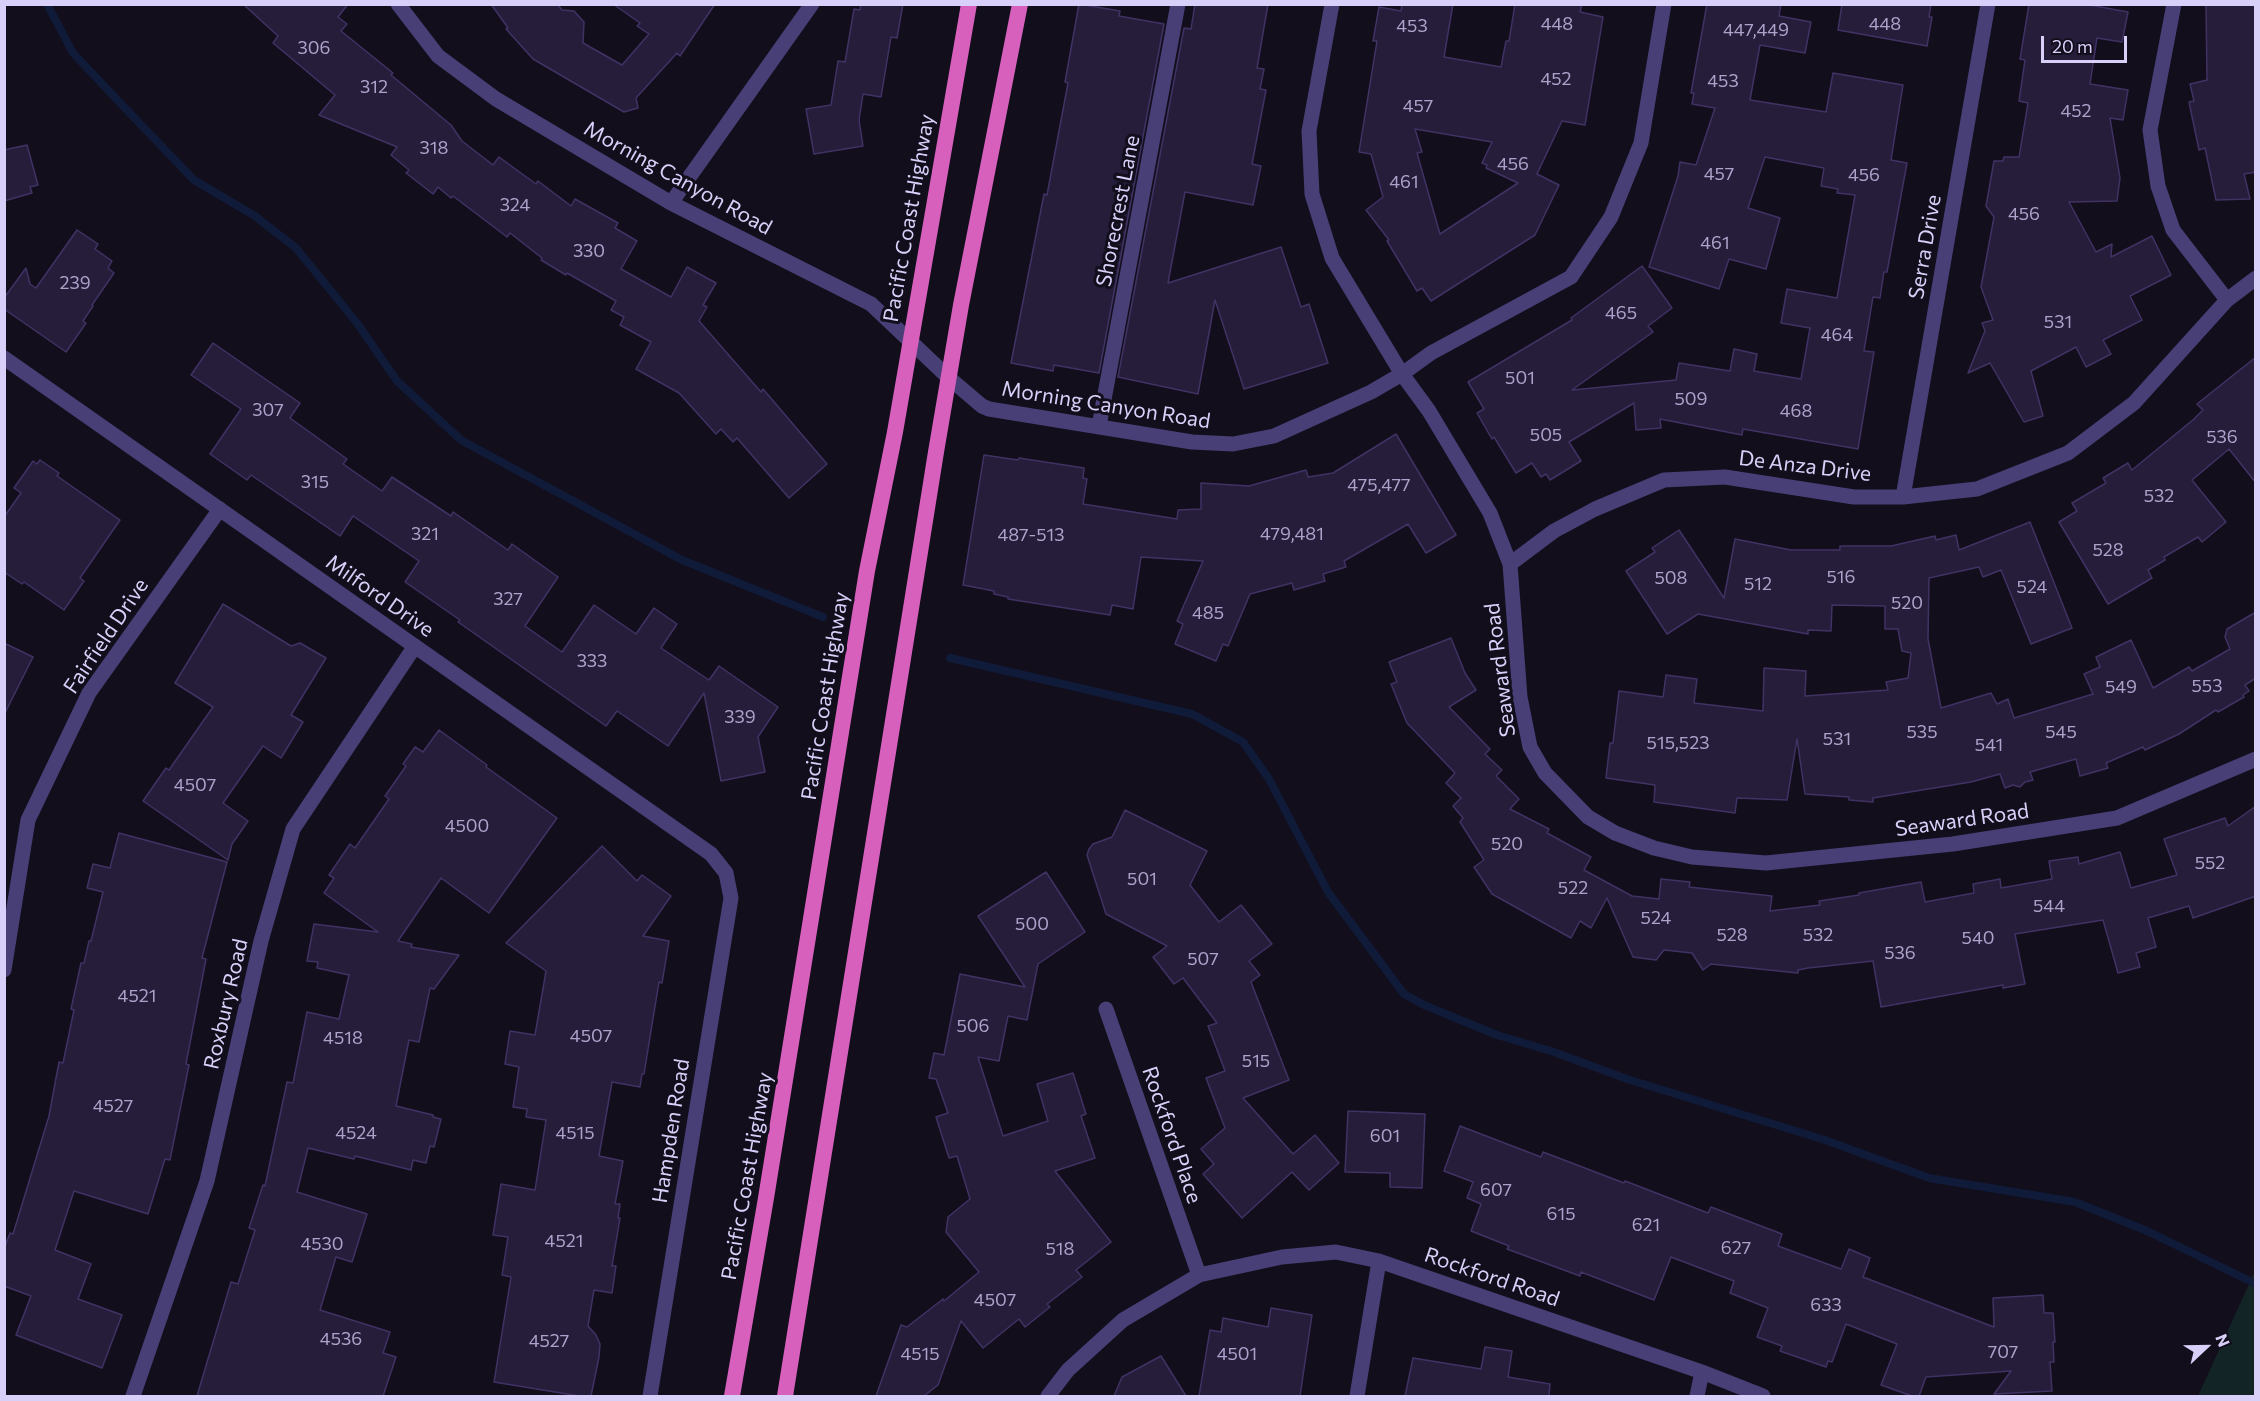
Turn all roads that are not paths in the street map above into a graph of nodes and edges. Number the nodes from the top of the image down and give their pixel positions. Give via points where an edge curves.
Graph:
1 (398, 4) edge
2 (812, 4) edge
3 (969, 4) edge
4 (1020, 4) edge
5 (1178, 4) edge
6 (1332, 4) edge
7 (1664, 4) edge
8 (1988, 4) edge
9 (2174, 4) edge
10 (671, 203) junction
11 (2256, 278) edge
12 (2227, 300) junction
13 (911, 342) junction
14 (4, 358) edge
15 (1402, 374) junction
16 (949, 378) junction
17 (1099, 426) junction
18 (1903, 497) junction
19 (220, 509) junction
20 (1510, 564) junction
21 (415, 646) junction
22 (2256, 759) edge
23 (726, 873) joint
24 (4, 970) edge
25 (1106, 1009) dead end
26 (1379, 1261) junction
27 (1199, 1275) junction
28 (1702, 1372) junction
29 (133, 1396) edge
30 (650, 1396) edge
31 (732, 1396) edge
32 (784, 1396) edge
33 (1048, 1396) edge
34 (1356, 1396) edge
35 (1698, 1396) edge
36 (1763, 1396) edge

1 - 10 street, Morning Canyon Road via 438,56 496,99
2 - 10 street
3 - 13 highway, Pacific Coast Highway
4 - 16 highway
5 - 17 street, Shorecrest Lane
6 - 15 street, Seaward Road via 1309,131 1312,194 1332,258
7 - 15 street, Morning Canyon Road via 1641,143 1611,217 1571,277 1431,353
8 - 18 street, Serra Drive
9 - 12 street via 2150,130 2158,186 2173,230
10 - 13 street, Morning Canyon Road via 870,304
11 - 12 street, De Anza Drive
12 - 18 street, De Anza Drive via 2134,403 2068,453 1977,489
13 - 16 street, Morning Canyon Road
13 - 31 highway, Pacific Coast Highway via 867,571
14 - 19 street, Milford Drive
15 - 17 street, Morning Canyon Road via 1274,436 1233,444 1192,442
15 - 20 street, Seaward Road via 1429,411 1490,513
16 - 17 street, Morning Canyon Road via 989,409
16 - 32 highway
18 - 20 street, De Anza Drive via 1854,497 1725,477 1664,480 1554,531
19 - 21 street, Milford Drive
19 - 24 street, Fairfield Drive via 89,693 28,820
20 - 22 street, Seaward Road via 1520,698 1530,747 1545,773 1588,817 1615,833 1654,848 1692,857 1767,863 1953,844 2117,818
21 - 23 street, Milford Drive via 711,854
21 - 29 street, Roxbury Road via 293,830 261,941 207,1181
23 - 30 street, Hampden Road via 730,898
25 - 27 street, Rockford Place
26 - 27 street, Rockford Road via 1336,1252 1282,1257
26 - 28 street, Rockford Road
26 - 34 street
27 - 33 street, Rockford Road via 1123,1320 1068,1370
28 - 35 street
28 - 36 street, Rockford Road

